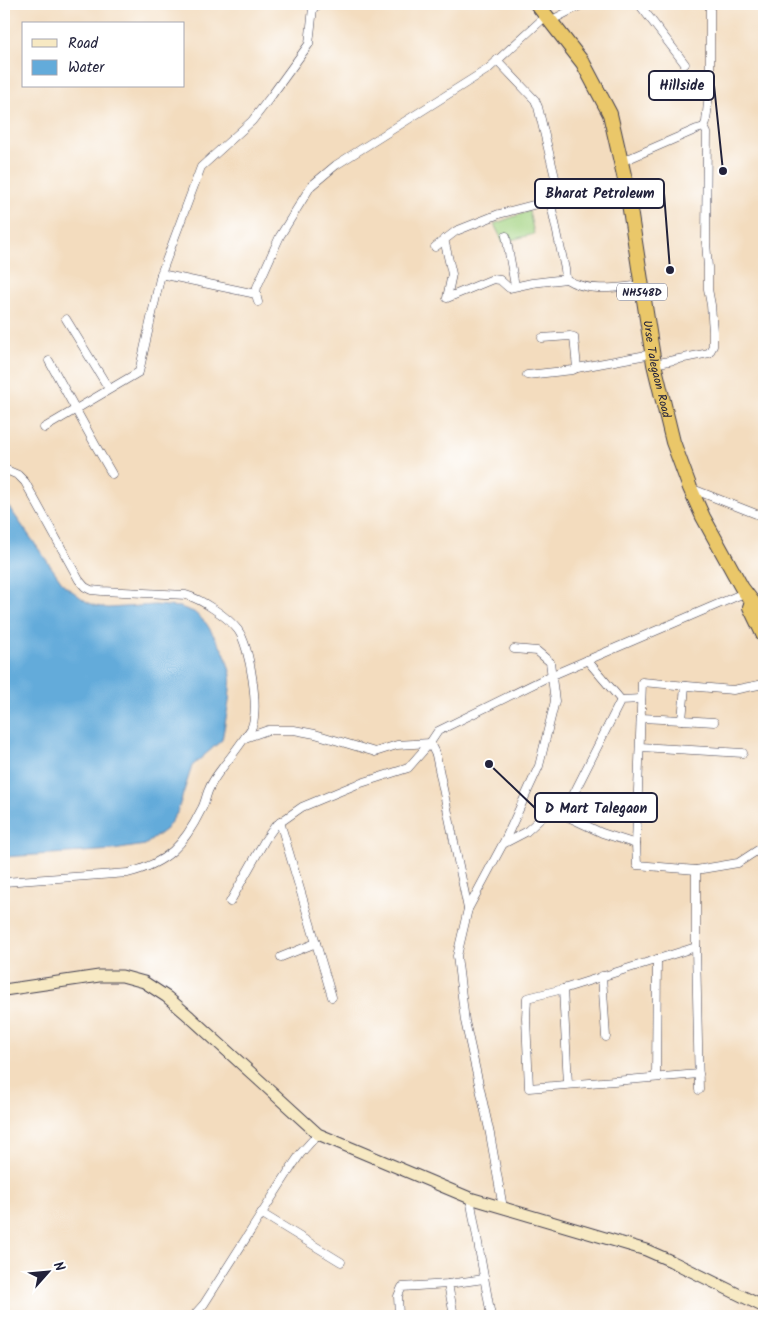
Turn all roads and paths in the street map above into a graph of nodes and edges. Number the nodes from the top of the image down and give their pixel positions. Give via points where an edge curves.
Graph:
1 (537, 4) edge
2 (583, 4) edge
3 (639, 4) edge
4 (710, 4) edge
5 (315, 5) edge
6 (548, 18) junction
7 (497, 60) junction
8 (685, 64) dead end
9 (704, 128) junction
10 (621, 162) junction
11 (626, 184) junction
12 (560, 198) junction
13 (550, 200) junction
14 (506, 236) dead end
15 (444, 240) junction
16 (435, 247) dead end
17 (161, 274) junction
18 (566, 279) junction
19 (641, 285) junction
20 (515, 286) junction
21 (256, 294) junction
22 (258, 302) dead end
23 (66, 319) dead end
24 (542, 338) dead end
25 (653, 359) junction
26 (49, 361) dead end
27 (577, 368) junction
28 (527, 375) dead end
29 (109, 389) junction
30 (76, 409) junction
31 (44, 428) dead end
32 (4, 469) edge
33 (112, 474) dead end
34 (690, 488) junction
35 (764, 517) edge
36 (743, 591) junction
37 (764, 617) edge
38 (764, 636) edge
39 (514, 649) dead end
40 (587, 660) junction
41 (552, 676) junction
42 (764, 684) edge
43 (685, 686) junction
44 (641, 698) junction
45 (621, 700) junction
46 (641, 718) junction
47 (682, 720) junction
48 (714, 722) dead end
49 (244, 739) junction
50 (430, 743) junction
51 (640, 748) junction
52 (744, 753) dead end
53 (564, 813) junction
54 (280, 822) junction
55 (503, 844) junction
56 (636, 844) junction
57 (764, 846) edge
58 (696, 870) junction
59 (4, 882) edge
60 (230, 902) dead end
61 (468, 909) junction
62 (316, 943) junction
63 (696, 947) junction
64 (281, 957) dead end
65 (657, 960) junction
66 (602, 976) junction
67 (564, 989) junction
68 (4, 990) edge
69 (332, 997) dead end
70 (606, 1037) dead end
71 (699, 1074) junction
72 (656, 1077) junction
73 (568, 1084) junction
74 (699, 1090) dead end
75 (318, 1134) junction
76 (470, 1198) junction
77 (503, 1208) junction
78 (261, 1213) junction
79 (340, 1262) dead end
80 (484, 1279) junction
81 (448, 1284) junction
82 (764, 1307) edge
83 (196, 1313) dead end
84 (399, 1316) edge
85 (454, 1316) edge
86 (490, 1316) edge

1 - 6 highway, Urse Talegaon Road / NH548D
2 - 6 street
3 - 8 street
4 - 9 street via 710,83
5 - 17 street via 309,44 252,121 201,167
6 - 7 street
6 - 10 highway, Urse Talegaon Road / NH548D via 583,63 610,114
7 - 12 street via 535,100
7 - 21 street via 488,69 336,165 311,186 280,236
9 - 10 street
9 - 25 street via 707,133 706,244 712,346 709,353
10 - 11 highway, Urse Talegaon Road / NH548D
11 - 12 street
11 - 19 highway, Urse Talegaon Road / NH548D
12 - 13 street
13 - 15 street via 471,224
13 - 18 street
14 - 20 street
15 - 16 street
15 - 20 street via 452,274 447,298 493,279 500,280 509,288
17 - 21 street
17 - 29 street via 139,372
18 - 19 street via 586,287
18 - 20 street
19 - 25 highway, Urse Talegaon Road / NH548D
21 - 22 street
23 - 29 street
24 - 27 street via 574,338
25 - 27 street
25 - 34 highway, Urse Talegaon Road / NH548D via 673,442
26 - 30 street
27 - 28 street
29 - 30 street
30 - 31 street
30 - 33 street
32 - 49 street via 25,482 85,587 194,597 238,630 247,655 255,713 254,723
34 - 35 street
34 - 36 highway, Urse Talegaon Road / NH548D via 702,517
36 - 37 highway, Urse Talegaon Road / NH548D
36 - 38 highway, NH548D
36 - 40 street
39 - 41 street via 537,650 550,662
40 - 41 street
40 - 45 street
41 - 50 street via 438,731
41 - 55 street via 555,702 539,766
42 - 43 street via 733,690
43 - 44 street via 642,682
43 - 47 street
44 - 45 street
44 - 46 street
45 - 53 street
46 - 47 street
46 - 51 street
47 - 48 street
49 - 50 street via 268,730 294,730 376,752 397,745
49 - 59 street via 208,789 202,809 184,840 159,862 128,872
50 - 54 street via 408,768 302,807
50 - 61 street via 436,755
51 - 52 street
51 - 56 street
53 - 55 street via 548,812 526,832
53 - 56 street via 602,833
54 - 60 street via 265,840
54 - 62 street
55 - 61 street
56 - 58 street via 637,865
57 - 58 street via 738,863
58 - 63 street
61 - 77 street via 457,956 465,1021
62 - 64 street
62 - 69 street
63 - 65 street
63 - 71 street
65 - 66 street
65 - 72 street
66 - 67 street
66 - 70 street
67 - 73 street
67 - 73 street via 527,998 529,1088
68 - 75 street via 99,976 122,976 144,982 167,997
71 - 72 street
71 - 74 street
72 - 73 street
75 - 76 street
75 - 78 street via 301,1153
76 - 77 street
76 - 80 street
77 - 82 street via 646,1250
78 - 79 street
78 - 83 street
80 - 81 street
80 - 86 street
81 - 84 street via 402,1287 398,1296
81 - 85 street

